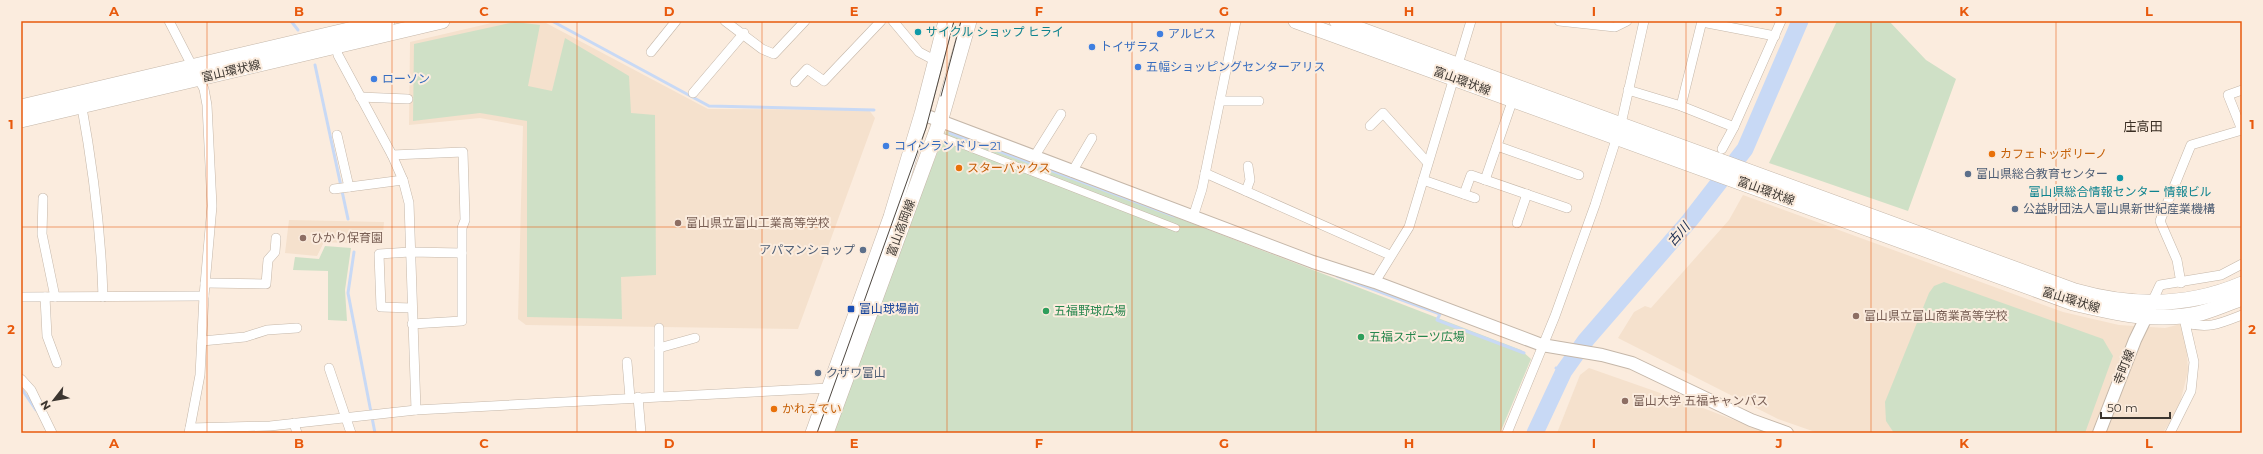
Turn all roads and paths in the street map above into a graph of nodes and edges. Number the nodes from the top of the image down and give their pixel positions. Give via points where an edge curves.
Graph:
1 (170, 21) edge
2 (387, 21) edge
3 (442, 21) edge
4 (676, 21) edge
5 (725, 21) edge
6 (805, 21) edge
7 (881, 21) edge
8 (893, 21) edge
9 (946, 21) edge
10 (969, 21) edge
11 (1236, 21) edge
12 (1296, 21) edge
13 (1337, 21) edge
14 (1471, 21) edge
15 (1559, 21) edge
16 (1627, 21) edge
17 (1644, 21) edge
18 (1702, 21) edge
19 (1781, 21) edge
20 (744, 33) junction
21 (1775, 36) junction
22 (335, 39) junction
23 (651, 52) dead end
24 (936, 60) junction
25 (1455, 71) junction
26 (195, 73) junction
27 (795, 82) dead end
28 (1628, 90) junction
29 (2242, 90) edge
30 (693, 92) dead end
31 (360, 97) junction
32 (408, 99) dead end
33 (1513, 99) junction
34 (80, 100) junction
35 (1220, 101) junction
36 (1259, 102) dead end
37 (1681, 106) junction
38 (21, 107) edge
39 (922, 114) junction
40 (1061, 114) dead end
41 (21, 120) edge
42 (940, 122) junction
43 (1370, 126) dead end
44 (1734, 127) junction
45 (1619, 130) junction
46 (337, 135) dead end
47 (942, 137) dead end
48 (1092, 138) dead end
49 (1497, 146) junction
50 (392, 155) junction
51 (1034, 157) junction
52 (1717, 160) junction
53 (1427, 162) junction
54 (1248, 166) dead end
55 (1072, 172) junction
56 (1205, 173) junction
57 (1579, 175) dead end
58 (1747, 178) junction
59 (403, 180) junction
60 (1423, 180) junction
61 (1485, 180) junction
62 (1246, 191) junction
63 (1464, 194) junction
64 (1528, 194) junction
65 (44, 198) dead end
66 (1475, 198) dead end
67 (1567, 208) dead end
68 (1193, 217) junction
69 (1518, 222) dead end
70 (1176, 228) dead end
71 (276, 238) dead end
72 (410, 252) junction
73 (462, 253) junction
74 (1390, 255) junction
75 (2242, 264) edge
76 (1375, 282) junction
77 (205, 283) junction
78 (2181, 284) junction
79 (2242, 284) edge
80 (204, 296) junction
81 (21, 297) edge
82 (45, 297) junction
83 (55, 297) junction
84 (103, 297) junction
85 (2242, 298) edge
86 (2152, 302) junction
87 (412, 308) junction
88 (2242, 315) edge
89 (2146, 318) junction
90 (412, 324) junction
91 (297, 328) dead end
92 (659, 328) dead end
93 (695, 338) dead end
94 (202, 341) junction
95 (1547, 346) junction
96 (659, 348) junction
97 (628, 362) dead end
98 (57, 363) dead end
99 (329, 368) dead end
100 (21, 379) edge
101 (829, 388) junction
102 (659, 396) junction
103 (634, 398) junction
104 (416, 410) junction
105 (346, 417) junction
106 (294, 423) junction
107 (190, 430) edge
108 (261, 430) edge
109 (52, 433) edge
110 (296, 433) edge
111 (350, 433) edge
112 (641, 433) edge
113 (813, 433) edge
114 (826, 433) edge
115 (1507, 433) edge
116 (1787, 433) edge
117 (2099, 433) edge
118 (2170, 433) edge

1 - 26 street
2 - 22 main road, 富山環状線
3 - 22 main road, 富山環状線
4 - 23 street
5 - 20 street
6 - 20 street via 774,54 762,49
7 - 27 street via 824,81 807,69
8 - 24 street via 919,52
9 - 24 main road, 富山高岡線
10 - 42 main road, 富山高岡線
11 - 35 street
12 - 25 main road, 富山環状線
13 - 25 main road, 富山環状線
14 - 25 street
15 - 16 street via 1615,27
17 - 28 street
18 - 21 street
18 - 37 street
19 - 21 street
20 - 30 street
21 - 44 street
22 - 26 main road, 富山環状線
22 - 31 street via 338,55
24 - 39 main road, 富山高岡線
25 - 33 main road, 富山環状線
25 - 45 main road, 富山環状線 via 1521,90
25 - 53 street
26 - 34 main road, 富山環状線
26 - 77 street via 204,89 207,105 212,206
28 - 37 street
28 - 45 street
29 - 78 street via 2228,95 2242,130 2191,145 2160,222 2177,260
31 - 32 street
31 - 50 street
33 - 45 main road, 富山環状線
33 - 49 street
34 - 38 main road, 富山環状線
34 - 41 main road, 富山環状線
34 - 84 street via 95,181 102,253
35 - 36 street
35 - 56 street
37 - 44 street
39 - 42 street
39 - 101 main road, 富山高岡線 via 887,231
40 - 51 street
42 - 51 street
42 - 114 main road, 富山高岡線
43 - 53 street via 1383,114
44 - 52 street
45 - 52 main road, 富山環状線
45 - 95 street
46 - 59 street via 342,188
47 - 70 street
48 - 55 street
49 - 57 street
49 - 61 street
50 - 59 street
50 - 73 street via 463,152
51 - 55 street
52 - 58 main road, 富山環状線
53 - 60 street
54 - 62 street via 1250,180
55 - 68 street
56 - 62 street
56 - 68 street
58 - 86 main road, 富山環状線 via 2075,291 2104,299
58 - 89 main road, 富山環状線 via 2073,303
59 - 72 street via 409,203
60 - 63 street
60 - 74 street via 1409,227
61 - 63 street via 1471,175
61 - 64 street
62 - 74 street
63 - 66 street
64 - 67 street
64 - 69 street
65 - 83 street via 42,234
68 - 76 street via 1313,262
71 - 77 street via 275,252 268,260 266,284
72 - 73 street
72 - 87 street
72 - 87 street via 379,254 381,307
73 - 90 street via 462,321
74 - 76 street
75 - 78 street via 2221,275
76 - 95 street
77 - 80 street
78 - 86 street via 2160,285
79 - 86 main road, 富山環状線 via 2210,296 2176,302
80 - 84 street
80 - 94 street
81 - 82 street
82 - 83 street
82 - 98 street via 47,336
83 - 84 street
85 - 89 main road, 富山環状線 via 2201,312
86 - 89 street, 寺町線
87 - 90 street
88 - 118 street via 2201,327 2185,323 2194,362 2191,391
89 - 117 street, 寺町線
90 - 104 street
91 - 94 street via 267,330 245,338
92 - 96 street
93 - 96 street
94 - 107 street via 200,375
95 - 115 street
95 - 116 street via 1632,363 1751,420
96 - 102 street
97 - 103 street
99 - 105 street
100 - 109 street via 38,402
101 - 102 street
101 - 113 main road, 富山高岡線
102 - 103 street
103 - 104 street
103 - 112 street
104 - 105 street
105 - 106 street
105 - 111 street
106 - 108 street
106 - 110 street
107 - 108 street

